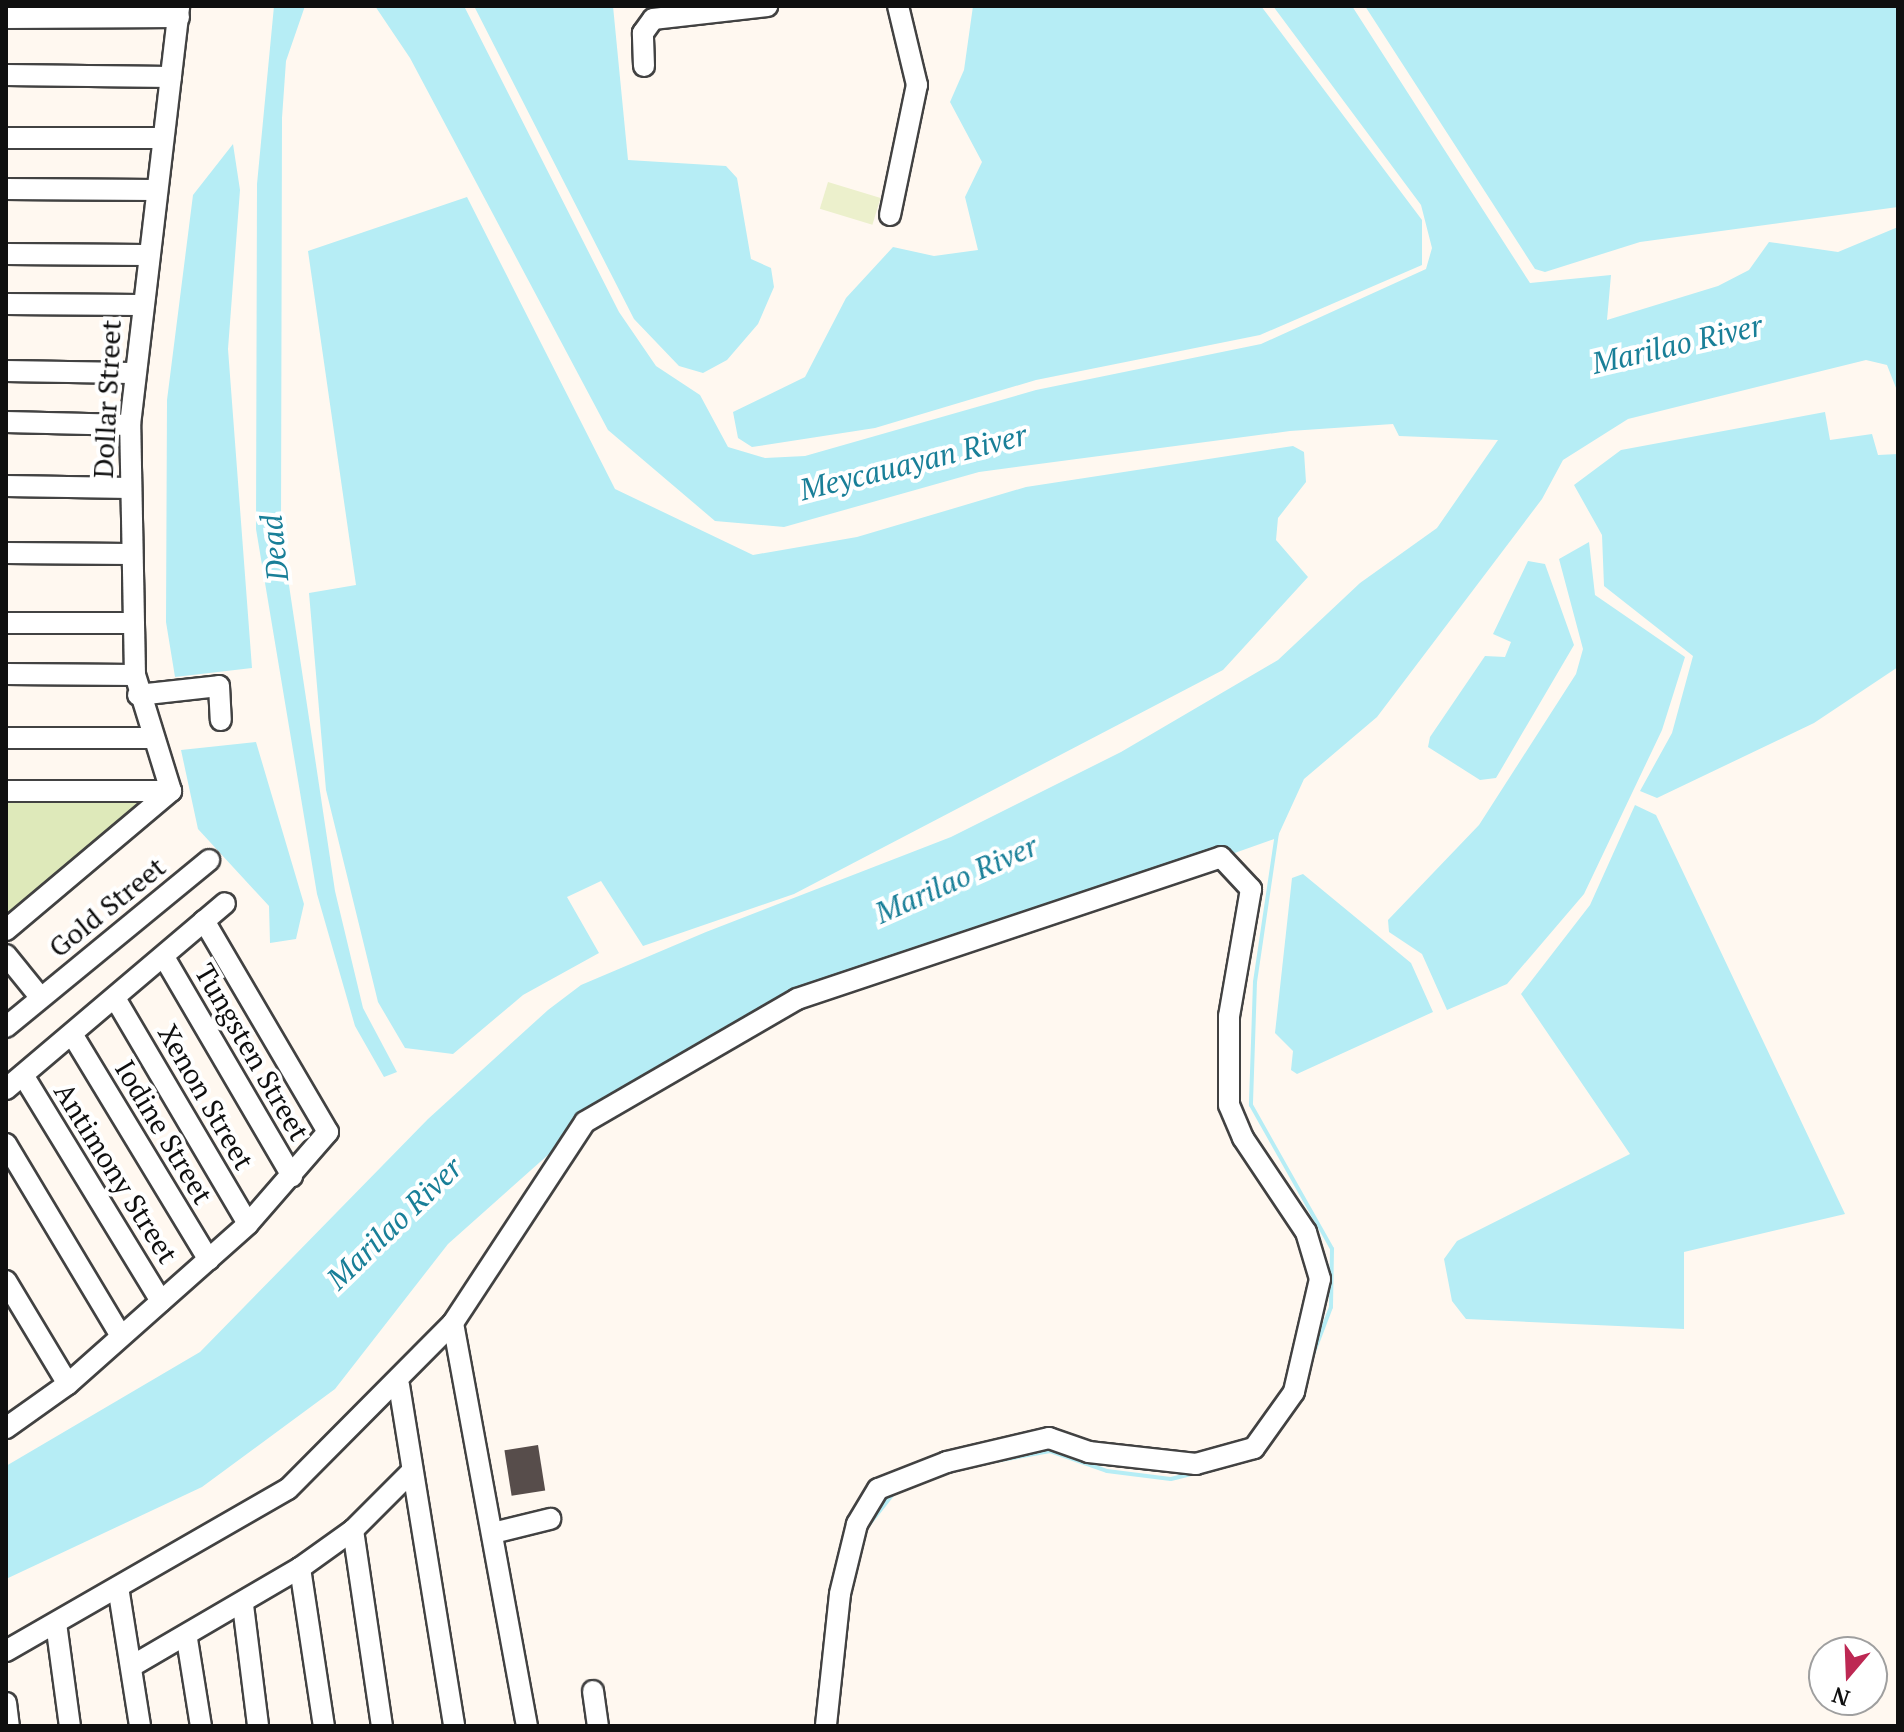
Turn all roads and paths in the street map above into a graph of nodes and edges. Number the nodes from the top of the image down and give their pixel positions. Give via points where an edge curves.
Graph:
1 (767, 6) edge
2 (898, 6) edge
3 (705, 10) edge
4 (179, 11) edge
5 (6, 18) edge
6 (644, 66) dead end
7 (6, 75) edge
8 (171, 77) junction
9 (6, 138) edge
10 (162, 138) junction
11 (6, 189) edge
12 (155, 190) junction
13 (890, 215) dead end
14 (6, 254) edge
15 (146, 255) junction
16 (6, 304) edge
17 (140, 305) junction
18 (6, 371) edge
19 (131, 373) junction
20 (6, 422) edge
21 (130, 425) junction
22 (6, 486) edge
23 (130, 488) junction
24 (6, 553) edge
25 (130, 554) junction
26 (6, 623) edge
27 (131, 623) junction
28 (6, 674) edge
29 (136, 685) junction
30 (221, 720) dead end
31 (6, 738) edge
32 (152, 738) junction
33 (6, 791) edge
34 (171, 791) junction
35 (209, 860) dead end
36 (225, 903) dead end
37 (204, 921) junction
38 (6, 930) edge
39 (164, 957) junction
40 (7, 958) edge
41 (40, 997) junction
42 (115, 998) junction
43 (6, 1027) edge
44 (72, 1034) junction
45 (23, 1075) junction
46 (6, 1089) edge
47 (6, 1144) edge
48 (292, 1176) junction
49 (248, 1224) junction
50 (209, 1260) junction
51 (6, 1281) edge
52 (161, 1301) junction
53 (453, 1323) junction
54 (121, 1336) junction
55 (68, 1384) junction
56 (399, 1385) junction
57 (8, 1421) edge
58 (411, 1472) junction
59 (550, 1519) dead end
60 (353, 1530) junction
61 (497, 1532) junction
62 (300, 1568) junction
63 (119, 1593) junction
64 (243, 1605) junction
65 (56, 1623) junction
66 (187, 1639) junction
67 (6, 1651) edge
68 (132, 1666) junction
69 (593, 1691) dead end
70 (6, 1703) edge
71 (9, 1726) edge
72 (70, 1726) edge
73 (140, 1726) edge
74 (201, 1726) edge
75 (258, 1726) edge
76 (324, 1726) edge
77 (382, 1726) edge
78 (454, 1726) edge
79 (527, 1726) edge
80 (598, 1726) edge
81 (826, 1726) edge

1 - 3 street
2 - 13 street via 917,85
3 - 6 street via 648,22
4 - 5 street
4 - 8 street, Dollar Street
7 - 8 street
8 - 10 street, Dollar Street
9 - 10 street
10 - 12 street, Dollar Street
11 - 12 street
12 - 15 street, Dollar Street
14 - 15 street
15 - 17 street, Dollar Street
16 - 17 street
17 - 19 street, Dollar Street
18 - 19 street
19 - 21 street, Dollar Street
20 - 21 street
21 - 23 street, Dollar Street
22 - 23 street
23 - 25 street, Dollar Street
24 - 25 street
25 - 27 street, Dollar Street
26 - 27 street
27 - 29 street, Dollar Street
28 - 29 street
29 - 30 street via 219,686
29 - 32 street, Dollar Street
31 - 32 street
32 - 34 street, Dollar Street
33 - 34 street
34 - 38 street, Gold Street
35 - 41 street, Gold Street
36 - 37 street
37 - 39 street
37 - 48 street via 328,1132
39 - 42 street
39 - 48 street, Tungsten Street
40 - 41 street, Gold Street
41 - 43 street, Gold Street
42 - 44 street
42 - 49 street, Xenon Street
44 - 45 street
44 - 50 street, Iodine Street
45 - 46 street
45 - 52 street, Antimony Street
47 - 54 street
48 - 49 street
49 - 50 street
50 - 52 street
51 - 55 street
52 - 54 street
53 - 56 street
53 - 61 street
53 - 81 street via 585,1122 797,999 1221,857 1251,889 1229,1016 1229,1105 1243,1138 1306,1232 1320,1279 1294,1392 1254,1448 1196,1464 1089,1452 1049,1438 947,1462 878,1489 857,1524 840,1594
54 - 55 street
55 - 57 street
56 - 58 street
56 - 63 street via 288,1489
58 - 60 street
58 - 78 street
59 - 61 street
60 - 62 street
60 - 77 street
61 - 79 street
62 - 64 street
62 - 76 street
63 - 65 street
63 - 68 street
64 - 66 street
64 - 75 street
65 - 67 street
65 - 72 street
66 - 68 street
66 - 74 street
68 - 73 street
69 - 80 street
70 - 71 street

